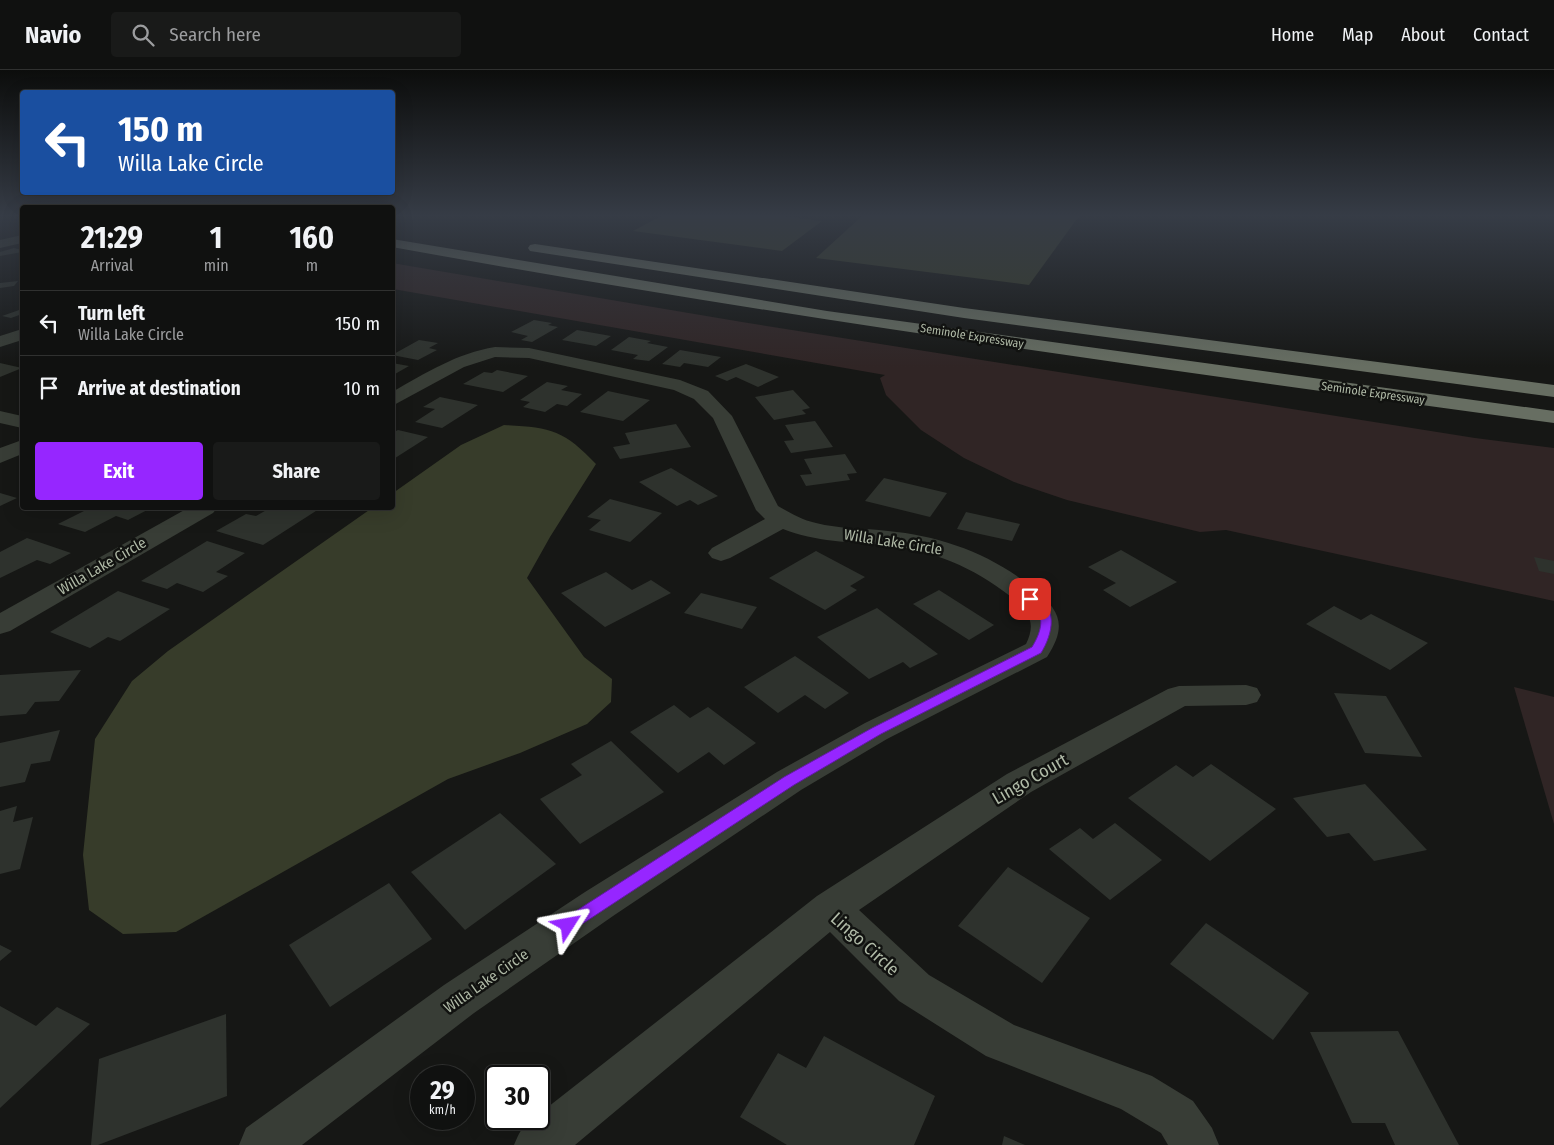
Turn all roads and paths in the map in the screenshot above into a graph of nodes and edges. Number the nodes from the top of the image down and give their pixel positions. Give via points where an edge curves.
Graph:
1 (529, 266) edge
2 (655, 266) edge
3 (20, 335) edge
4 (0, 342) edge
5 (1554, 391) edge
6 (395, 398) edge
7 (0, 417) edge
8 (1554, 417) edge
9 (20, 422) edge
10 (20, 447) edge
11 (0, 456) edge
12 (201, 510) edge
13 (781, 520) junction
14 (721, 553) dead end
15 (0, 625) edge
16 (1246, 695) dead end
17 (831, 908) junction
18 (263, 1145) edge
19 (538, 1145) edge
20 (1195, 1145) edge

1 - 8 highway, Seminole Expressway via 1094,354
2 - 5 highway, Seminole Expressway via 964,313
3 - 4 street
6 - 13 street, Willa Lake Circle via 458,363 495,352 529,353 680,386 701,395 722,416 768,510
7 - 9 street
10 - 11 street
12 - 15 street, Willa Lake Circle
13 - 14 street
13 - 18 street, Willa Lake Circle via 825,532 902,540 951,551 983,564 1043,610 1047,623 1045,636 1037,650 876,731 789,781 599,904 458,999
16 - 17 street, Lingo Court via 1179,696 1019,783
17 - 19 street, Lingo Circle
17 - 20 street, Lingo Circle via 914,988 1001,1041 1136,1092 1178,1117

